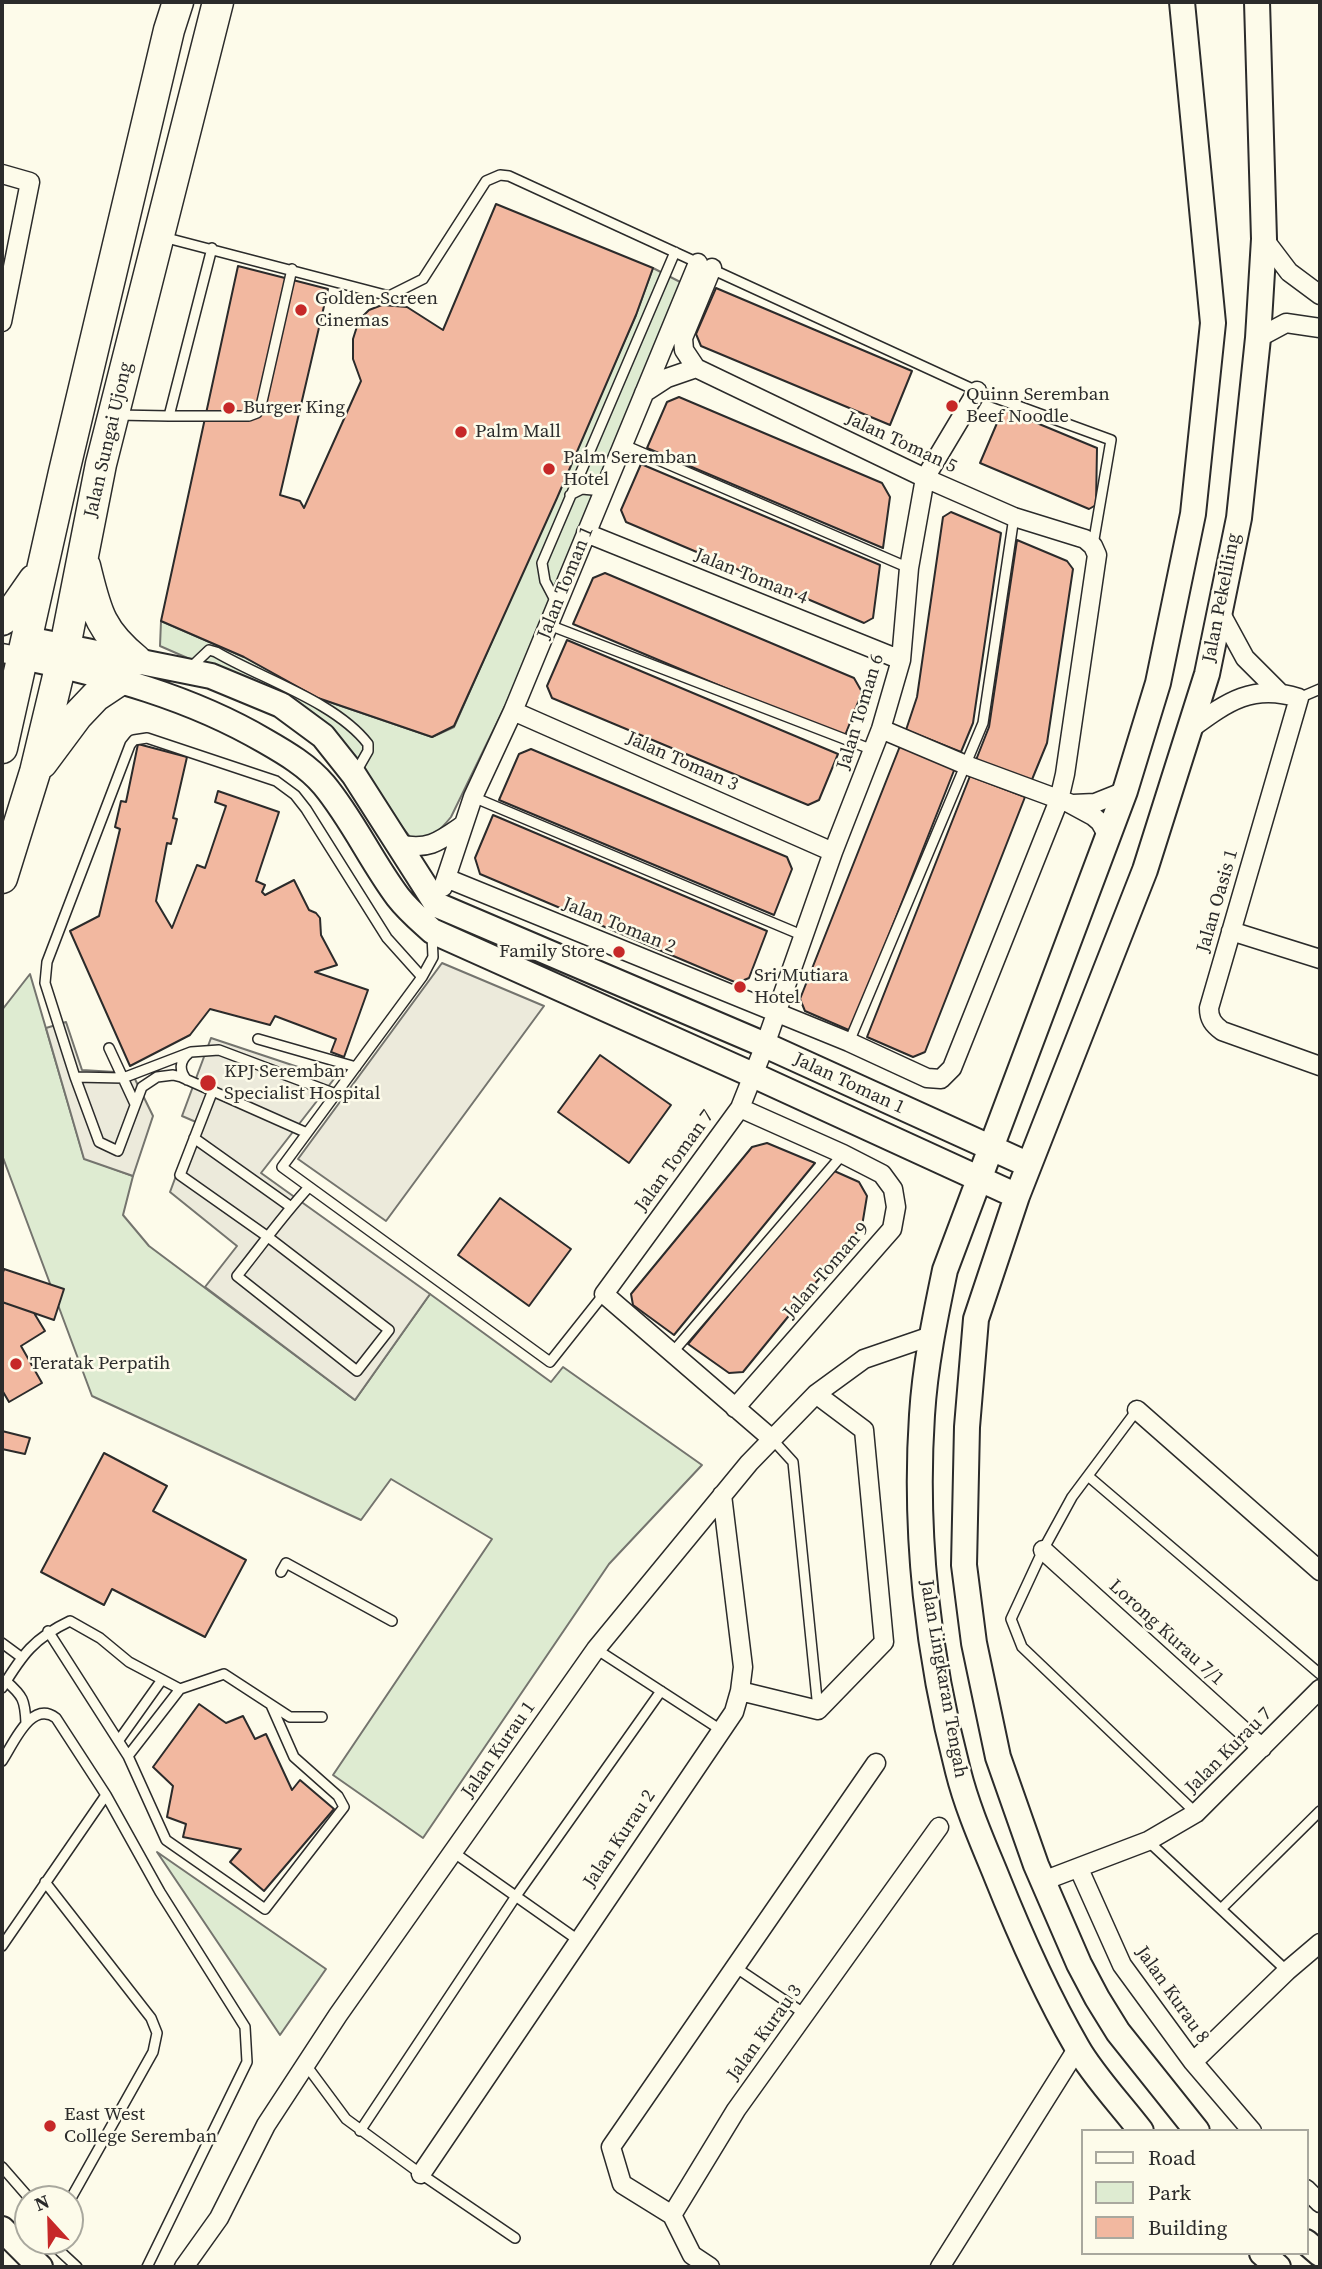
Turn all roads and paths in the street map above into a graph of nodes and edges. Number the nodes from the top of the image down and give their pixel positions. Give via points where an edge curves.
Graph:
1 (178, 2) edge
2 (218, 2) edge
3 (1182, 2) edge
4 (1257, 2) edge
5 (2, 174) edge
6 (158, 236) junction
7 (1264, 239) junction
8 (212, 248) junction
9 (675, 252) junction
10 (705, 266) junction
11 (292, 269) junction
12 (1320, 295) edge
13 (2, 322) edge
14 (1320, 328) edge
15 (1258, 338) junction
16 (696, 368) junction
17 (977, 391) junction
18 (644, 393) junction
19 (114, 415) junction
20 (169, 416) junction
21 (624, 445) junction
22 (925, 478) junction
23 (603, 491) junction
24 (570, 495) junction
25 (1014, 517) junction
26 (586, 533) junction
27 (1093, 546) junction
28 (83, 559) junction
29 (43, 568) junction
30 (909, 568) junction
31 (558, 605) junction
32 (1220, 612) junction
33 (2, 620) edge
34 (549, 625) junction
35 (13, 646) edge
36 (63, 656) junction
37 (901, 660) junction
38 (128, 670) junction
39 (187, 670) junction
40 (2, 678) edge
41 (1320, 689) edge
42 (1279, 692) junction
43 (1299, 698) junction
44 (513, 711) junction
45 (9, 715) junction
46 (881, 729) junction
47 (1189, 730) junction
48 (2, 748) edge
49 (874, 751) junction
50 (966, 765) junction
51 (35, 772) junction
52 (354, 775) junction
53 (1125, 791) junction
54 (472, 797) junction
55 (1064, 802) junction
56 (463, 825) junction
57 (1108, 836) junction
58 (399, 844) junction
59 (833, 852) junction
60 (2, 878) edge
61 (446, 878) junction
62 (438, 905) junction
63 (559, 925) junction
64 (432, 931) junction
65 (1231, 931) junction
66 (804, 936) junction
67 (549, 953) junction
68 (1320, 959) edge
69 (422, 976) junction
70 (775, 1014) junction
71 (257, 1039) dead end
72 (849, 1042) junction
73 (765, 1045) junction
74 (109, 1048) dead end
75 (191, 1052) junction
76 (1320, 1066) edge
77 (356, 1067) junction
78 (753, 1075) junction
79 (75, 1077) junction
80 (123, 1078) junction
81 (188, 1081) junction
82 (213, 1090) junction
83 (336, 1094) junction
84 (135, 1104) junction
85 (740, 1108) junction
86 (307, 1133) junction
87 (194, 1138) junction
88 (989, 1149) junction
89 (843, 1154) junction
90 (1029, 1165) junction
91 (979, 1177) junction
92 (309, 1187) junction
93 (1017, 1196) junction
94 (291, 1207) junction
95 (268, 1237) junction
96 (604, 1294) junction
97 (931, 1336) junction
98 (672, 1353) junction
99 (816, 1394) junction
100 (735, 1408) junction
101 (1138, 1410) joint
102 (772, 1439) junction
103 (1088, 1476) junction
104 (722, 1494) junction
105 (1043, 1550) junction
106 (1320, 1571) edge
107 (281, 1572) dead end
108 (392, 1620) dead end
109 (48, 1631) junction
110 (2, 1643) edge
111 (596, 1649) junction
112 (21, 1657) junction
113 (1320, 1674) edge
114 (162, 1681) junction
115 (4, 1684) edge
116 (180, 1689) junction
117 (1320, 1689) edge
118 (661, 1691) junction
119 (740, 1691) junction
120 (271, 1705) junction
121 (818, 1710) junction
122 (323, 1717) dead end
123 (26, 1723) junction
124 (721, 1730) junction
125 (119, 1740) junction
126 (1262, 1748) junction
127 (128, 1756) junction
128 (2, 1762) edge
129 (876, 1763) dead end
130 (106, 1795) junction
131 (1320, 1811) edge
132 (1196, 1813) junction
133 (939, 1827) dead end
134 (1148, 1841) junction
135 (453, 1852) junction
136 (1079, 1868) junction
137 (1043, 1881) junction
138 (45, 1882) junction
139 (516, 1896) junction
140 (1221, 1909) junction
141 (578, 1940) junction
142 (2, 1946) edge
143 (1316, 1955) edge
144 (735, 1967) junction
145 (1287, 1970) junction
146 (804, 2014) junction
147 (1077, 2049) junction
148 (1193, 2062) junction
149 (306, 2064) junction
150 (1140, 2129) edge
151 (1195, 2129) edge
152 (1250, 2129) edge
153 (360, 2131) junction
154 (2, 2167) edge
155 (421, 2174) junction
156 (18, 2185) edge
157 (78, 2185) edge
158 (672, 2215) junction
159 (515, 2238) dead end
160 (48, 2255) edge
161 (1264, 2255) edge
162 (77, 2267) edge
163 (147, 2267) edge
164 (184, 2267) edge
165 (709, 2267) edge
166 (943, 2267) edge
167 (1278, 2267) edge

1 - 29 highway, Jalan Sungai Ujong
2 - 6 highway, Jalan Sungai Ujong
3 - 53 street via 1213,323 1193,514 1158,683
4 - 7 street, Jalan Pekeliling
5 - 13 street via 30,182
6 - 8 lane
6 - 19 highway, Jalan Sungai Ujong
7 - 12 street via 1289,272
7 - 15 street, Jalan Pekeliling
8 - 11 lane
8 - 20 lane
9 - 10 lane
9 - 11 lane via 500,175 485,181 423,278 389,296
9 - 24 lane
10 - 16 street via 683,338 684,350
10 - 17 lane
10 - 18 street, Jalan Toman 1
11 - 20 lane via 257,413
14 - 15 street via 1286,323
15 - 32 street, Jalan Pekeliling via 1238,518
16 - 18 street via 667,378
16 - 22 street, Jalan Toman 5
17 - 22 street, Jalan Toman 6
17 - 27 lane via 1111,440
18 - 21 street, Jalan Toman 1
19 - 20 lane
19 - 28 highway, Jalan Sungai Ujong
21 - 23 street, Jalan Toman 1
21 - 30 lane
22 - 25 street, Jalan Toman 5
22 - 30 street, Jalan Toman 6
23 - 24 lane via 582,489
23 - 26 street, Jalan Toman 1
24 - 31 lane via 542,564
25 - 27 street, Jalan Toman 5
25 - 50 lane via 983,723
26 - 31 street, Jalan Toman 1
26 - 37 street, Jalan Toman 4
27 - 55 street, Jalan Toman 2 via 1097,555
28 - 36 highway, Jalan Sungai Ujong
28 - 38 highway via 106,631
29 - 33 highway
29 - 35 highway, Jalan Sungai Ujong
30 - 37 street, Jalan Toman 6
31 - 34 street, Jalan Toman 1
32 - 42 street via 1245,658
32 - 47 street, Jalan Pekeliling
34 - 44 street, Jalan Toman 1
34 - 49 lane
35 - 36 street, Jalan Toman 1
35 - 45 highway, Jalan Sungai Ujong
36 - 38 street, Jalan Toman 1
36 - 51 highway, Jalan Sungai Ujong
37 - 46 street, Jalan Toman 6
38 - 39 street, Jalan Toman 1
38 - 51 highway via 96,696
38 - 64 street, Jalan Toman 1 via 293,757 322,783 398,896
39 - 52 street, Jalan Toman 1 via 281,705 323,736
39 - 52 lane via 209,650 340,718 369,748
40 - 45 highway
41 - 43 lane
42 - 43 street
42 - 47 street via 1235,700
43 - 65 street, Jalan Oasis 1
44 - 54 street, Jalan Toman 1
44 - 59 street, Jalan Toman 3
45 - 48 highway, Jalan Sungai Ujong
46 - 49 street, Jalan Toman 6
46 - 50 street
47 - 90 street, Jalan Pekeliling via 1145,870
49 - 59 street, Jalan Toman 6
50 - 55 street
50 - 72 lane
51 - 60 highway, Jalan Sungai Ujong
52 - 58 street, Jalan Toman 1
53 - 55 street via 1095,803
53 - 57 street
54 - 56 street, Jalan Toman 1
54 - 66 lane
55 - 57 street via 1093,816
55 - 72 street, Jalan Toman 2 via 953,1068 941,1079 927,1078
56 - 58 street via 429,845
56 - 61 street, Jalan Toman 1
57 - 88 street
58 - 62 street, Jalan Toman 1
59 - 66 street, Jalan Toman 6
61 - 62 street, Jalan Toman 1
61 - 63 street, Jalan Toman 2
62 - 64 street, Jalan Toman 1
62 - 67 street, Jalan Toman 1
63 - 67 street
63 - 70 street, Jalan Toman 2
64 - 69 lane via 433,957
64 - 78 street, Jalan Toman 1
65 - 68 street
65 - 76 street, Jalan Oasis 1 via 1209,1007 1214,1025
66 - 70 street, Jalan Toman 6
67 - 73 street, Jalan Toman 1
69 - 77 lane
69 - 79 lane via 387,938 295,795 276,781 147,738 134,740 47,962 46,983
70 - 72 street, Jalan Toman 2
70 - 73 street, Jalan Toman 6
71 - 77 lane
73 - 78 street, Jalan Toman 7
73 - 88 street, Jalan Toman 1
74 - 80 lane
75 - 80 lane
75 - 81 lane via 181,1067
75 - 83 lane via 219,1050
77 - 83 lane
78 - 85 street, Jalan Toman 7
78 - 91 street, Jalan Toman 1
79 - 80 lane
79 - 84 lane via 99,1142 118,1150
80 - 84 lane
81 - 82 lane
81 - 84 lane via 173,1075 157,1077 142,1087
82 - 86 lane
82 - 87 lane
83 - 86 lane
85 - 89 street, Jalan Toman 9
85 - 96 street, Jalan Toman 7
86 - 92 lane via 282,1167
87 - 94 lane
87 - 95 lane via 180,1175
88 - 90 street, Jalan Toman 1
88 - 91 street, Jalan Lingkaran Tengah
89 - 98 lane
89 - 100 street, Jalan Toman 9 via 882,1174 893,1189 892,1229
90 - 93 street, Jalan Lingkaran Tengah
91 - 93 street, Jalan Toman 1
91 - 97 street, Jalan Lingkaran Tengah via 945,1269
92 - 94 lane
92 - 96 lane via 551,1362
93 - 137 street, Jalan Lingkaran Tengah via 976,1319 967,1427 964,1565 993,1735
94 - 95 lane
95 - 95 lane via 389,1330 357,1371 237,1276
96 - 98 street
97 - 99 street, Jalan Kurau 1 via 864,1359
97 - 147 street, Jalan Lingkaran Tengah via 922,1415 920,1496 924,1575 947,1720 971,1812 1027,1953
98 - 100 street
99 - 102 street, Jalan Kurau 1
99 - 121 street via 864,1430 884,1642
100 - 102 street
101 - 103 lane
101 - 106 street
102 - 104 street, Jalan Kurau 1
102 - 121 lane via 793,1462
103 - 105 lane
103 - 113 lane
104 - 111 street, Jalan Kurau 1
104 - 119 street, Jalan Kurau 2 via 743,1667
105 - 126 street, Lorong Kurau 7/1
105 - 132 lane via 1011,1619 1023,1647
107 - 108 lane via 286,1563
109 - 112 lane
109 - 114 lane via 71,1621
109 - 125 lane
110 - 112 lane
111 - 118 lane
111 - 135 street, Jalan Kurau 1
112 - 115 lane
114 - 116 lane
114 - 125 lane
115 - 123 lane via 20,1693
116 - 120 lane via 224,1674
116 - 127 lane
117 - 126 street, Jalan Kurau 7
118 - 124 lane
118 - 139 lane
119 - 121 street
119 - 124 street, Jalan Kurau 2 via 734,1712
120 - 122 lane via 290,1717
120 - 127 lane via 294,1757 338,1796 344,1807 265,1909 166,1840
123 - 128 lane
123 - 130 lane via 41,1713 56,1718
124 - 141 street, Jalan Kurau 2
125 - 127 lane
126 - 132 street, Jalan Kurau 7
129 - 144 street
130 - 138 lane
130 - 163 lane via 159,1892 245,2027 247,2062
131 - 140 lane
132 - 134 street, Jalan Kurau 7
133 - 146 street, Jalan Kurau 3
134 - 136 street, Jalan Kurau 7
134 - 140 lane
135 - 139 lane
135 - 149 street, Jalan Kurau 1
136 - 137 street, Jalan Kurau 7
136 - 148 street, Jalan Kurau 8 via 1122,1965
137 - 151 street, Jalan Lingkaran Tengah via 1079,1964 1111,2021
138 - 142 lane
138 - 157 lane via 151,2018 156,2033 153,2052
139 - 141 lane
139 - 153 lane
140 - 145 lane
141 - 155 street, Jalan Kurau 2
143 - 145 street
144 - 146 lane
144 - 158 street via 611,2147 622,2184
145 - 148 street
146 - 158 street, Jalan Kurau 3 via 736,2110
147 - 150 street, Jalan Lingkaran Tengah
147 - 166 street
148 - 152 street, Jalan Kurau 8
149 - 153 lane via 336,2108
149 - 164 street, Jalan Kurau 1 via 266,2126 219,2218
153 - 155 lane
154 - 156 lane
155 - 159 lane
158 - 165 street via 692,2255
160 - 162 lane
161 - 167 street

